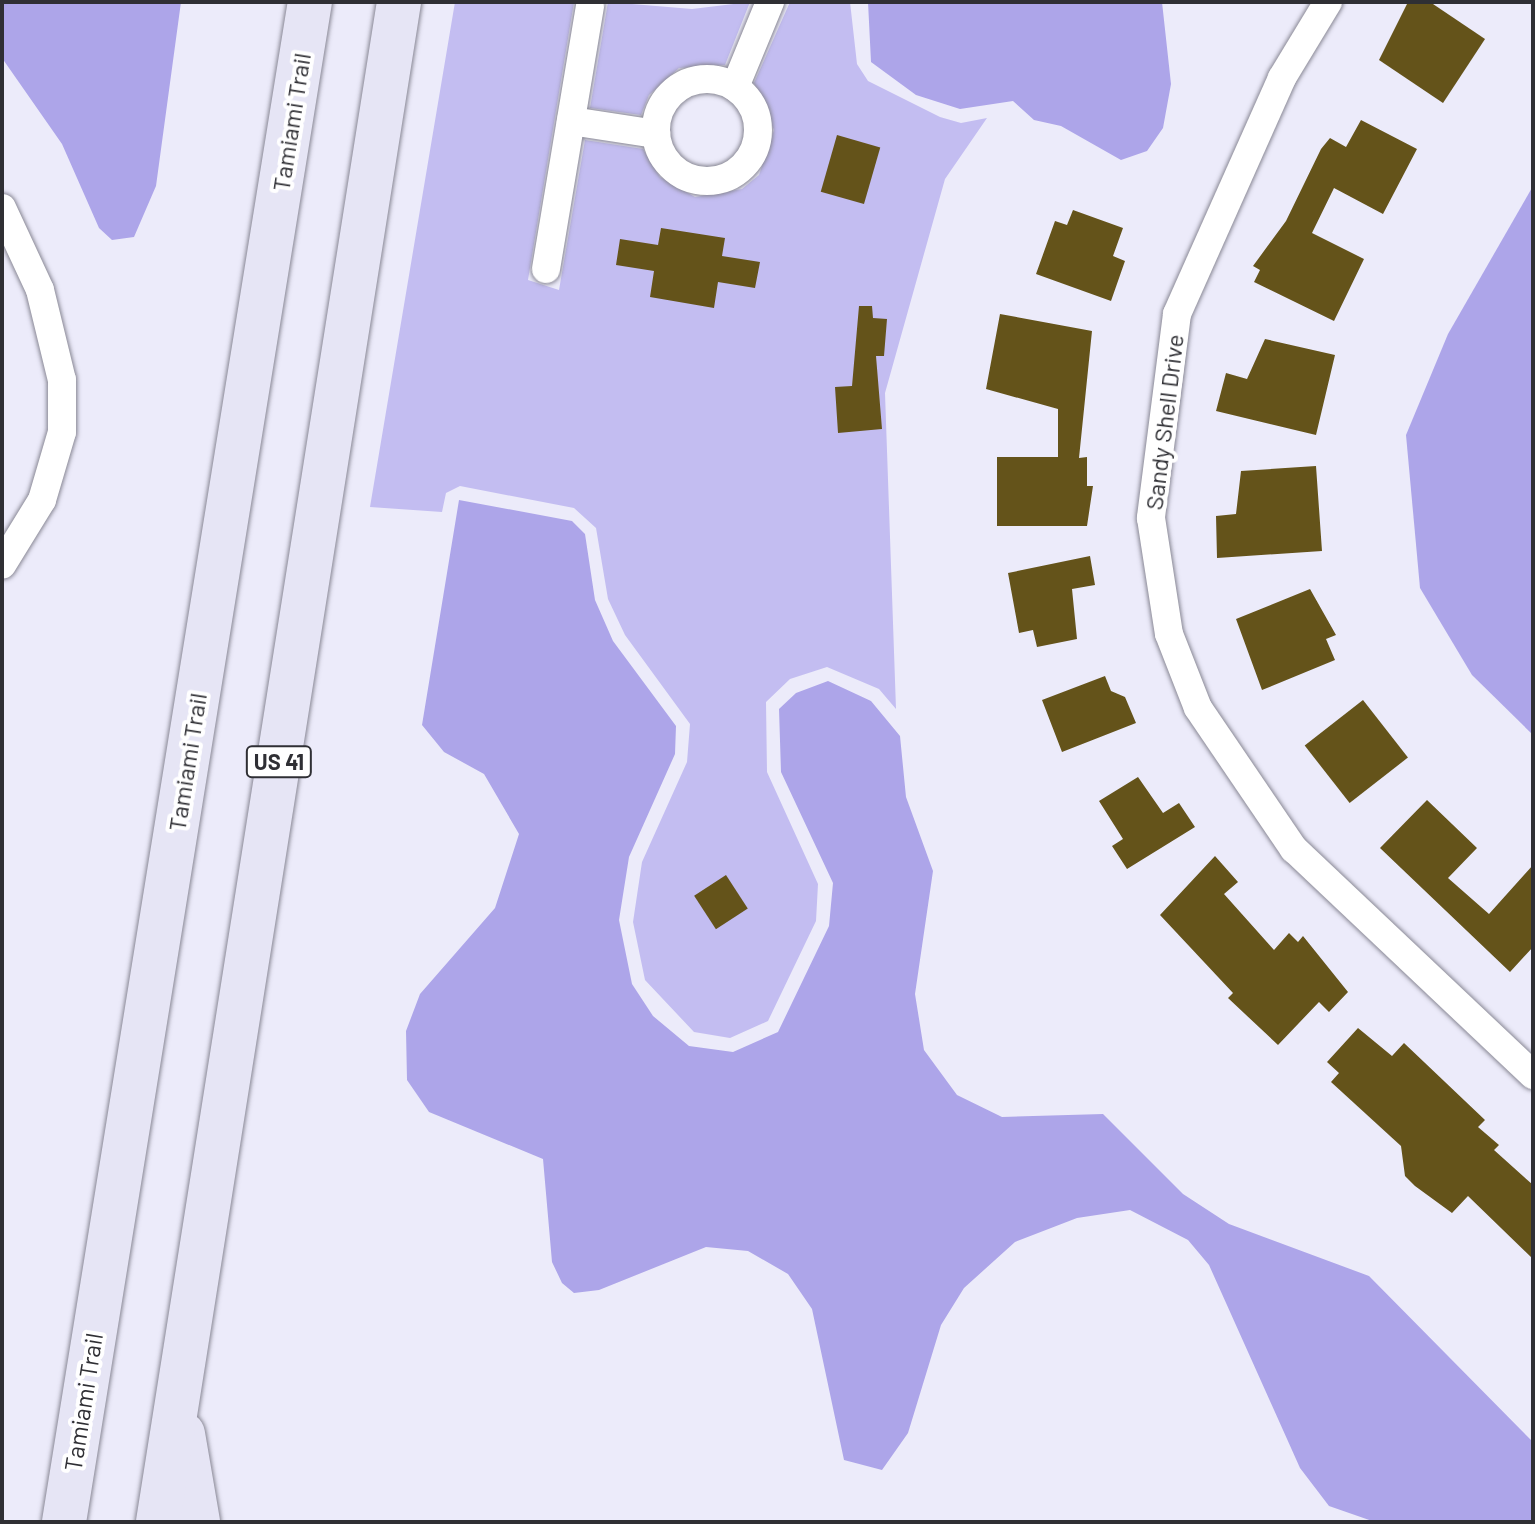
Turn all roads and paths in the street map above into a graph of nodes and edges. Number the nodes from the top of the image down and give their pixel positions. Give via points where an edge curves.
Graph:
1 (310, 2) edge
2 (399, 2) edge
3 (770, 2) edge
4 (1328, 2) edge
5 (590, 6) dead end
6 (735, 87) junction
7 (571, 121) junction
8 (656, 134) junction
9 (2, 208) edge
10 (546, 269) dead end
11 (2, 565) edge
12 (1533, 1075) edge
13 (177, 1402) junction
14 (64, 1522) edge
15 (158, 1522) edge
16 (198, 1522) edge

1 - 14 main road, Tamiami Trail
2 - 13 main road, US 41
3 - 6 street
4 - 12 street, Sandy Shell Drive via 1282,78 1177,314 1151,518 1169,634 1198,708 1294,849
5 - 7 street
6 - 8 street via 704,79 674,91
6 - 8 street via 758,127 752,154 732,175 707,181 682,175 669,165
7 - 8 street
7 - 10 street
9 - 11 street via 40,290 62,380 62,432 42,500
13 - 15 main road, US 41
13 - 16 main road

